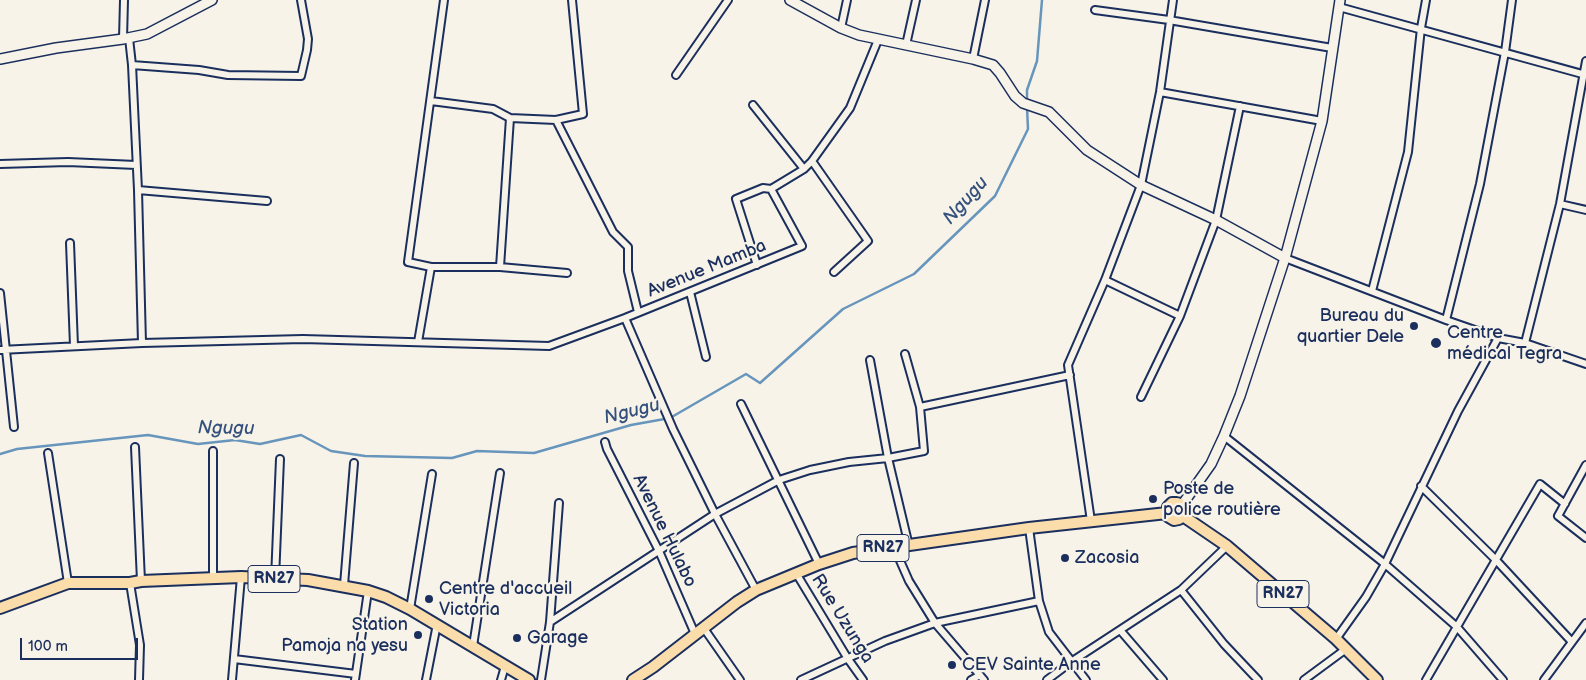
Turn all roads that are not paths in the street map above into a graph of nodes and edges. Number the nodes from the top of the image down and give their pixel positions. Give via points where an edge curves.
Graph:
1 (124, 0) edge
2 (212, 0) edge
3 (301, 0) edge
4 (444, 0) edge
5 (572, 0) edge
6 (728, 0) edge
7 (790, 0) edge
8 (847, 0) edge
9 (916, 0) edge
10 (985, 0) edge
11 (1173, 0) edge
12 (1426, 0) edge
13 (1512, 0) edge
14 (1339, 3) edge
15 (1095, 10) dead end
16 (1169, 20) junction
17 (841, 28) junction
18 (1421, 28) junction
19 (126, 39) junction
20 (878, 40) junction
21 (906, 45) junction
22 (1332, 48) junction
23 (1505, 52) junction
24 (0, 59) edge
25 (973, 59) junction
26 (1586, 60) edge
27 (132, 65) junction
28 (676, 75) dead end
29 (1585, 75) edge
30 (1160, 92) junction
31 (431, 101) junction
32 (753, 106) dead end
33 (1240, 106) junction
34 (510, 118) junction
35 (556, 120) junction
36 (1322, 120) junction
37 (812, 161) junction
38 (0, 164) edge
39 (136, 165) junction
40 (804, 170) junction
41 (1141, 185) junction
42 (771, 189) junction
43 (138, 190) junction
44 (267, 201) dead end
45 (1560, 204) junction
46 (1586, 210) edge
47 (1216, 220) junction
48 (70, 243) dead end
49 (1284, 258) junction
50 (757, 266) junction
51 (431, 267) junction
52 (500, 267) junction
53 (834, 272) dead end
54 (567, 273) dead end
55 (1105, 280) junction
56 (1372, 291) junction
57 (690, 292) junction
58 (0, 294) edge
59 (638, 312) junction
60 (1180, 316) junction
61 (625, 318) junction
62 (1446, 320) junction
63 (1498, 338) junction
64 (418, 342) junction
65 (142, 343) junction
66 (1525, 343) junction
67 (74, 346) junction
68 (3, 350) edge
69 (906, 354) dead end
70 (706, 356) dead end
71 (870, 360) dead end
72 (1586, 364) edge
73 (1070, 375) junction
74 (1141, 397) dead end
75 (741, 404) dead end
76 (920, 407) junction
77 (14, 427) dead end
78 (1224, 436) junction
79 (605, 442) dead end
80 (134, 447) dead end
81 (213, 451) dead end
82 (48, 453) dead end
83 (888, 458) junction
84 (280, 459) dead end
85 (354, 463) dead end
86 (1586, 465) edge
87 (500, 473) dead end
88 (432, 474) dead end
89 (779, 480) junction
90 (1421, 486) junction
91 (559, 503) dead end
92 (1564, 504) junction
93 (1183, 510) junction
94 (715, 514) junction
95 (1091, 521) junction
96 (1029, 528) junction
97 (1586, 538) edge
98 (909, 546) junction
99 (1227, 546) junction
100 (894, 547) junction
101 (659, 551) junction
102 (1495, 559) junction
103 (819, 564) junction
104 (1385, 564) junction
105 (796, 573) junction
106 (242, 577) junction
107 (213, 578) junction
108 (275, 579) junction
109 (135, 582) junction
110 (68, 583) junction
111 (344, 585) junction
112 (756, 590) junction
113 (1181, 590) junction
114 (368, 591) junction
115 (1039, 601) junction
116 (0, 608) edge
117 (410, 608) junction
118 (550, 622) junction
119 (1586, 622) edge
120 (935, 623) junction
121 (437, 624) junction
122 (1456, 627) junction
123 (1120, 630) junction
124 (699, 631) junction
125 (1336, 640) junction
126 (1572, 642) junction
127 (473, 646) junction
128 (1346, 649) junction
129 (234, 659) junction
130 (848, 659) junction
131 (1071, 662) junction
132 (505, 666) junction
133 (356, 677) edge
134 (982, 678) edge
135 (139, 680) edge
136 (232, 680) edge
137 (426, 680) edge
138 (501, 680) edge
139 (529, 680) edge
140 (541, 680) edge
141 (633, 680) edge
142 (740, 680) edge
143 (801, 680) edge
144 (864, 680) edge
145 (971, 680) edge
146 (1047, 680) edge
147 (1086, 680) edge
148 (1163, 680) edge
149 (1258, 680) edge
150 (1304, 680) edge
151 (1377, 680) edge
152 (1426, 680) edge
153 (1503, 680) edge
154 (1544, 680) edge

1 - 19 street
2 - 19 street via 147,34
3 - 27 street via 308,44 301,76 228,75
4 - 31 street
5 - 35 street via 583,114
6 - 28 street
7 - 17 street
8 - 17 street
9 - 21 street
10 - 25 street
11 - 16 street
12 - 18 street
13 - 23 street
14 - 18 street
14 - 22 street
15 - 16 street
16 - 22 street
16 - 30 street
17 - 20 street
18 - 23 street
18 - 56 street via 1408,152
19 - 24 street
19 - 27 street
20 - 21 street
20 - 37 street via 850,108
21 - 25 street
22 - 36 street
23 - 29 street
23 - 62 street via 1480,184
25 - 41 street via 993,65 1022,103 1049,112 1087,150
26 - 29 street
27 - 39 street
29 - 45 street
30 - 33 street
30 - 41 street
31 - 34 street via 493,109
31 - 51 street via 408,262
32 - 40 street
33 - 36 street
33 - 47 street
34 - 35 street
34 - 52 street
35 - 59 street via 613,232 628,247 628,271
36 - 49 street
37 - 40 street
37 - 53 street via 868,241
38 - 39 street
39 - 43 street
40 - 42 street
41 - 47 street
41 - 55 street
42 - 50 street via 763,188 736,199
42 - 50 street, Avenue Mamba via 802,246
43 - 44 street
43 - 65 street
45 - 46 street
45 - 66 street
47 - 49 street
47 - 60 street
48 - 67 street
49 - 56 street
49 - 78 street
50 - 57 street, Avenue Mamba
51 - 52 street
51 - 64 street
52 - 54 street
55 - 60 street
55 - 73 street via 1068,365
56 - 62 street
57 - 59 street, Avenue Mamba
57 - 70 street
58 - 68 street
59 - 61 street, Avenue Mamba
60 - 74 street
61 - 64 street, Avenue Mamba via 550,346
61 - 94 street via 665,412
62 - 63 street
63 - 66 street
63 - 90 street
64 - 65 street, Avenue Mamba via 303,339
65 - 67 street, Avenue Mamba
66 - 72 street
67 - 68 street, Avenue Mamba
68 - 77 street
69 - 76 street
71 - 83 street
73 - 76 street
73 - 95 street
75 - 89 street
76 - 83 street via 924,451
78 - 93 street
78 - 104 street
79 - 101 street, Avenue Hulabo
80 - 109 street
81 - 107 street
82 - 110 street
83 - 89 street via 849,462
83 - 98 street
84 - 108 street
85 - 111 street
86 - 92 street
87 - 127 street
88 - 117 street
89 - 94 street
89 - 103 street
90 - 102 street
90 - 104 street
91 - 118 street
92 - 97 street via 1558,516
92 - 102 street via 1540,484
93 - 95 main road, RN27 via 1179,519 1174,520 1167,512
93 - 99 main road, RN27
94 - 101 street
94 - 112 street
95 - 96 main road, RN27
96 - 98 main road, RN27
96 - 115 street
98 - 100 main road, RN27
99 - 113 street
99 - 125 main road, RN27
100 - 103 main road, RN27 via 853,553
100 - 120 street via 909,581
101 - 118 street
101 - 124 street, Avenue Hulabo
102 - 122 street
102 - 126 street
103 - 105 main road, RN27
104 - 122 street
104 - 125 street
105 - 112 main road, RN27
105 - 130 street, Rue Uzunga
106 - 107 main road, RN27
106 - 108 main road, RN27
106 - 129 street
107 - 109 main road, RN27
108 - 111 main road, RN27
109 - 110 main road, RN27
109 - 135 street
110 - 116 main road, RN27
111 - 114 main road, RN27
112 - 124 main road, RN27
113 - 123 street
113 - 149 street
114 - 117 main road, RN27
114 - 133 street
115 - 120 street
115 - 131 street via 1049,632
117 - 121 main road, RN27
118 - 140 street
119 - 126 street
120 - 130 street
120 - 134 street
121 - 127 main road, RN27
121 - 137 street
122 - 152 street
122 - 153 street
123 - 131 street
123 - 148 street
124 - 141 main road, RN27
124 - 142 street, Avenue Hulabo
125 - 128 main road, RN27
126 - 154 street
127 - 132 main road, RN27
128 - 150 street
128 - 151 main road, RN27
129 - 133 street
129 - 136 street
130 - 143 street
130 - 144 street, Rue Uzunga
131 - 146 street
131 - 147 street
132 - 138 street
132 - 139 main road, RN27
134 - 145 street

